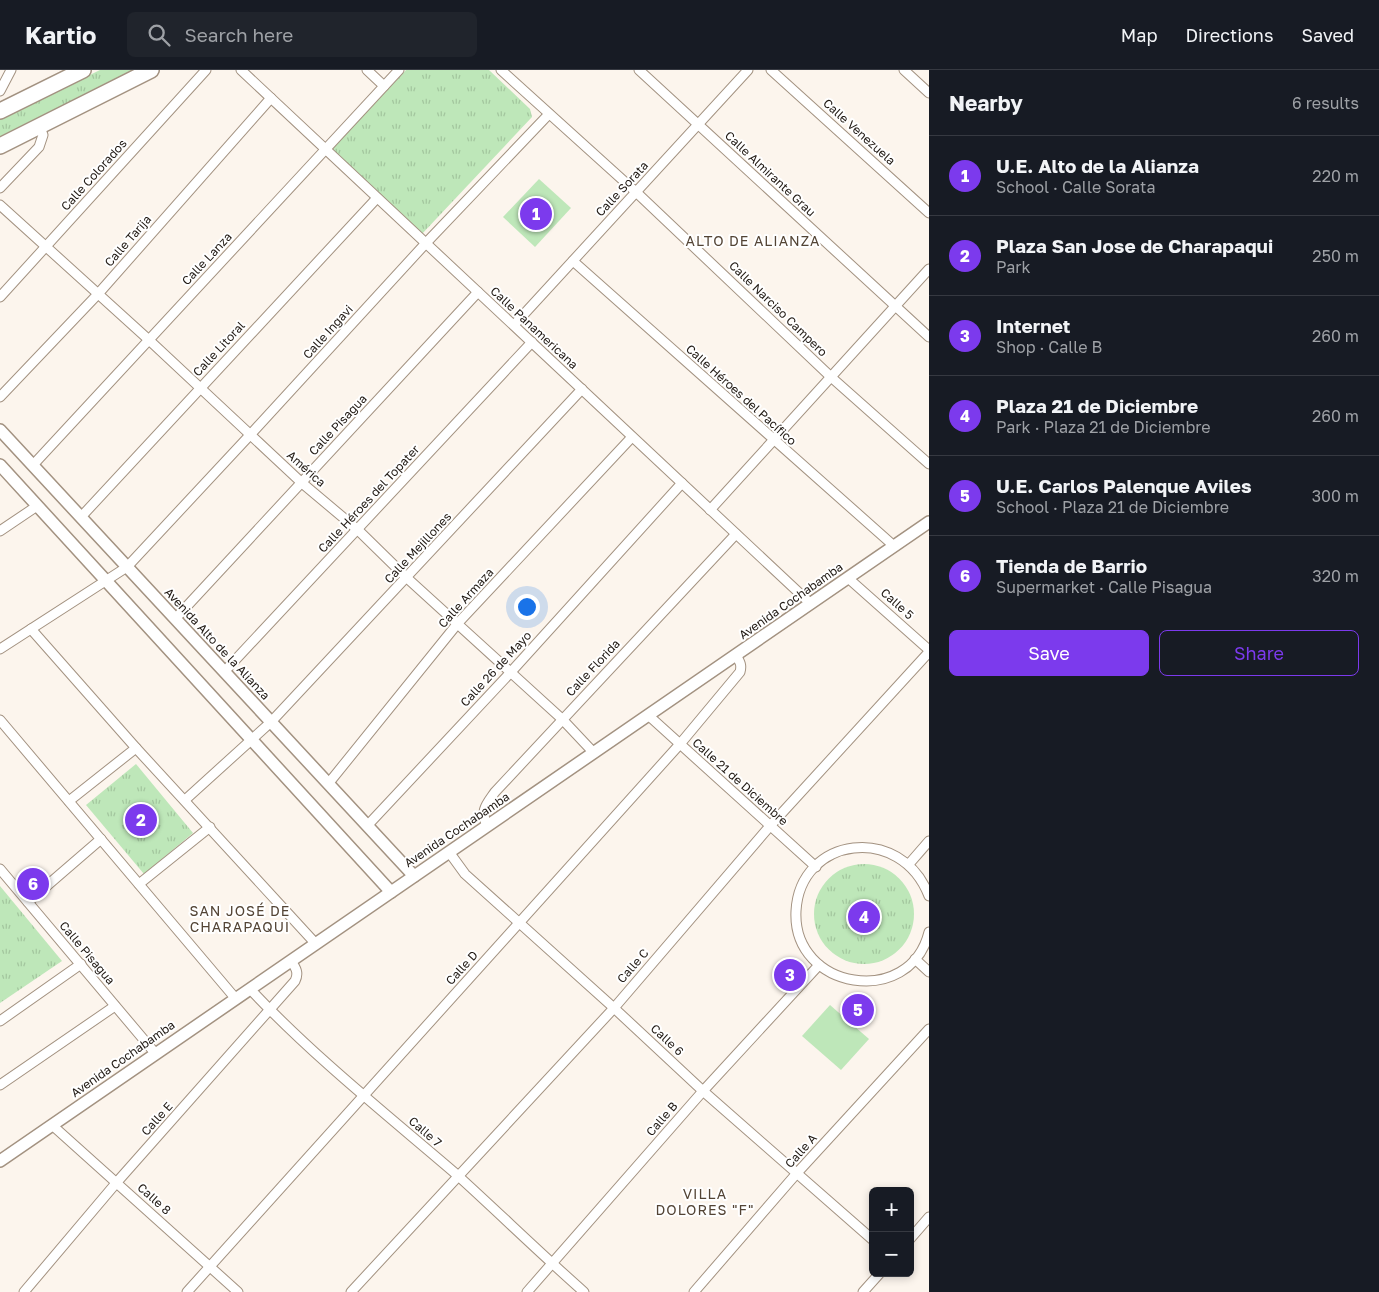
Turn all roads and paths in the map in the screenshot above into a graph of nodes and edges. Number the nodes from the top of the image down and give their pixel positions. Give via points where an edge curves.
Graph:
1 (11, 70) edge
2 (83, 70) edge
3 (151, 70) edge
4 (206, 70) edge
5 (241, 70) edge
6 (368, 70) edge
7 (399, 70) edge
8 (501, 70) edge
9 (639, 70) edge
10 (748, 70) edge
11 (772, 70) edge
12 (904, 70) edge
13 (384, 86) junction
14 (0, 91) edge
15 (929, 93) edge
16 (271, 98) junction
17 (1, 108) edge
18 (549, 114) junction
19 (698, 124) junction
20 (40, 126) junction
21 (0, 146) edge
22 (326, 149) junction
23 (0, 188) edge
24 (636, 192) junction
25 (378, 198) junction
26 (0, 205) edge
27 (929, 213) edge
28 (426, 243) junction
29 (46, 246) junction
30 (573, 261) junction
31 (929, 269) edge
32 (478, 292) junction
33 (98, 294) junction
34 (0, 297) edge
35 (896, 307) junction
36 (514, 326) junction
37 (929, 337) edge
38 (149, 340) junction
39 (532, 342) junction
40 (831, 377) junction
41 (200, 387) junction
42 (582, 389) junction
43 (0, 398) edge
44 (0, 430) edge
45 (250, 435) junction
46 (632, 437) junction
47 (773, 441) junction
48 (929, 464) edge
49 (0, 465) edge
50 (33, 465) junction
51 (302, 483) junction
52 (682, 483) junction
53 (37, 506) junction
54 (710, 510) junction
55 (81, 517) junction
56 (929, 522) edge
57 (358, 530) junction
58 (0, 531) edge
59 (736, 534) junction
60 (894, 546) junction
61 (127, 567) junction
62 (407, 578) junction
63 (848, 578) junction
64 (106, 581) junction
65 (811, 604) junction
66 (176, 619) junction
67 (458, 623) junction
68 (31, 629) junction
69 (0, 649) edge
70 (929, 651) edge
71 (736, 655) junction
72 (224, 672) junction
73 (511, 672) junction
74 (648, 715) junction
75 (562, 719) junction
76 (0, 720) edge
77 (271, 722) junction
78 (251, 739) junction
79 (680, 744) junction
80 (136, 748) junction
81 (594, 752) junction
82 (328, 784) junction
83 (185, 800) junction
84 (68, 801) junction
85 (367, 826) junction
86 (487, 826) junction
87 (770, 826) junction
88 (210, 827) junction
89 (101, 839) junction
90 (929, 841) edge
91 (449, 852) junction
92 (909, 864) junction
93 (816, 867) junction
94 (0, 869) edge
95 (414, 876) junction
96 (139, 884) junction
97 (391, 892) junction
98 (929, 896) edge
99 (28, 902) junction
100 (519, 923) junction
101 (929, 932) edge
102 (316, 944) junction
103 (915, 959) junction
104 (291, 961) junction
105 (81, 964) junction
106 (819, 965) junction
107 (929, 972) edge
108 (250, 989) junction
109 (236, 999) junction
110 (115, 1006) junction
111 (614, 1008) junction
112 (270, 1011) junction
113 (0, 1021) edge
114 (929, 1029) edge
115 (155, 1053) junction
116 (0, 1085) edge
117 (703, 1091) junction
118 (364, 1096) junction
119 (52, 1125) junction
120 (0, 1161) edge
121 (797, 1173) junction
122 (457, 1176) junction
123 (117, 1182) junction
124 (929, 1217) edge
125 (914, 1234) edge
126 (869, 1236) edge
127 (552, 1263) junction
128 (210, 1266) junction
129 (877, 1277) edge
130 (868, 1290) edge
131 (24, 1292) edge
132 (187, 1292) edge
133 (238, 1292) edge
134 (351, 1292) edge
135 (527, 1292) edge
136 (584, 1292) edge
137 (694, 1292) edge

1 - 14 street
2 - 17 main road
3 - 20 main road
4 - 29 street, Calle Colorados
5 - 16 street, Calle Panamericana
6 - 13 street
7 - 13 street, Calle Lanza
8 - 18 street, Calle Narciso Campero
9 - 19 street, Calle Almirante Grau
10 - 19 street, Calle Sorata
11 - 27 street, Calle Venezuela
12 - 15 street
13 - 22 street, Calle Lanza
16 - 22 street, Calle Panamericana
16 - 33 street, Calle Tarija
18 - 24 street, Calle Narciso Campero
18 - 28 street, Calle Ingavi
19 - 24 street, Calle Sorata
19 - 35 street, Calle Almirante Grau
20 - 21 main road
20 - 23 street via 44,135 39,148
22 - 25 street, Calle Panamericana
22 - 38 street, Calle Lanza
24 - 30 street, Calle Sorata
24 - 40 street, Calle Narciso Campero
25 - 28 street, Calle Panamericana
25 - 41 street, Calle Litoral
26 - 29 street, América
28 - 32 street, Calle Panamericana
28 - 45 street, Calle Ingavi
29 - 33 street, América
29 - 34 street, Calle Colorados
30 - 36 street, Calle Sorata
30 - 47 street, Calle Héroes del Pacífico
31 - 35 street
32 - 36 street, Calle Panamericana
32 - 51 street, Calle Pisagua
33 - 38 street, América
33 - 43 street, Calle Tarija
35 - 37 street, Calle Almirante Grau
35 - 40 street
36 - 39 street, Calle Panamericana
38 - 41 street, América
38 - 50 street, Calle Lanza
39 - 42 street, Calle Panamericana
39 - 57 street, Calle Héroes del Topater
40 - 47 street
40 - 48 street, Calle Narciso Campero
41 - 45 street, América
41 - 55 street, Calle Litoral
42 - 46 street, Calle Panamericana
42 - 62 street, Calle Mejillones
44 - 50 street, Avenida Alto de la Alianza
45 - 51 street, América
45 - 61 street, Calle Ingavi
46 - 52 street, Calle Panamericana
46 - 67 street, Calle Armaza
47 - 54 street
47 - 60 street, Calle Héroes del Pacífico
49 - 53 street
50 - 55 street, Avenida Alto de la Alianza
51 - 57 street, América
51 - 66 street, Calle Pisagua
52 - 54 street, Calle Panamericana
52 - 73 street, Calle 26 de Mayo
53 - 58 street
53 - 64 street
54 - 59 street, Calle Panamericana
55 - 61 street, Avenida Alto de la Alianza
56 - 60 street, Avenida Cochabamba
57 - 62 street, América
57 - 72 street, Calle Héroes del Topater
59 - 65 street, Calle Panamericana
59 - 75 street, Calle Florida
60 - 63 street, Avenida Cochabamba
61 - 64 street, Calle Ingavi
61 - 66 street, Avenida Alto de la Alianza
62 - 67 street, América
62 - 77 street, Calle Mejillones
63 - 65 street, Avenida Cochabamba
63 - 70 street, Calle 5
64 - 68 street, Calle Ingavi
64 - 78 street
65 - 71 street, Avenida Cochabamba
66 - 72 street, Avenida Alto de la Alianza
67 - 73 street, América
67 - 82 street, Calle Armaza
68 - 69 street, Calle Ingavi
68 - 80 street
70 - 87 street, Calle C
71 - 74 street, Avenida Cochabamba
71 - 79 street, Calle D via 741,663 740,672
72 - 77 street, Avenida Alto de la Alianza
73 - 75 street, América
73 - 85 street, Calle 26 de Mayo
74 - 79 street, Calle 21 de Diciembre
74 - 81 street, Avenida Cochabamba
75 - 81 street, América
75 - 86 street, Calle Florida via 495,792 484,811
76 - 84 street
77 - 78 street, Calle Mejillones
77 - 82 street, Avenida Alto de la Alianza
78 - 83 street, Calle Mejillones
78 - 97 street
79 - 87 street, Calle 21 de Diciembre
79 - 100 street, Calle D
80 - 83 street
80 - 84 street
81 - 86 street, Avenida Cochabamba
82 - 85 street, Avenida Alto de la Alianza
83 - 88 street
84 - 89 street
85 - 95 street, Avenida Alto de la Alianza
86 - 91 street, Avenida Cochabamba
87 - 93 street, Calle 21 de Diciembre
87 - 111 street, Calle C
88 - 96 street
88 - 102 street
89 - 96 street
89 - 99 street
90 - 92 street
91 - 95 street, Avenida Cochabamba
91 - 100 street, Calle 6 via 465,874
92 - 93 street via 889,852 867,847 845,850
92 - 98 street
93 - 106 street via 802,887 796,917 804,946
94 - 99 street, Calle Pisagua
95 - 97 street, Avenida Cochabamba
96 - 109 street
97 - 102 street, Avenida Cochabamba
99 - 105 street, Calle Pisagua
100 - 111 street, Calle 6
100 - 118 street, Calle D
101 - 103 street
102 - 104 street, Avenida Cochabamba
103 - 106 street via 891,976 862,982 839,977
103 - 107 street
104 - 108 street, Avenida Cochabamba
104 - 112 street, Calle E via 297,971 295,981
105 - 110 street, Calle Pisagua
105 - 113 street
106 - 117 street, Calle B
108 - 109 street, Avenida Cochabamba
108 - 112 street, Calle 7
109 - 115 street, Avenida Cochabamba
110 - 115 street, Calle Pisagua
110 - 116 street
111 - 117 street, Calle 6
111 - 122 street, Calle C
112 - 118 street, Calle 7
112 - 123 street, Calle E
114 - 121 street, Calle A
115 - 119 street, Avenida Cochabamba
117 - 121 street, Calle 6
117 - 127 street, Calle B
118 - 122 street, Calle 7
118 - 128 street, Calle D
119 - 120 street, Avenida Cochabamba
119 - 123 street, Calle 8
121 - 126 street, Calle 6
121 - 137 street, Calle A
122 - 127 street, Calle 7
122 - 134 street, Calle C
123 - 128 street, Calle 8
123 - 131 street, Calle E
124 - 125 street
127 - 135 street, Calle B
127 - 136 street, Calle 7
128 - 132 street, Calle D
128 - 133 street, Calle 8
129 - 130 street

